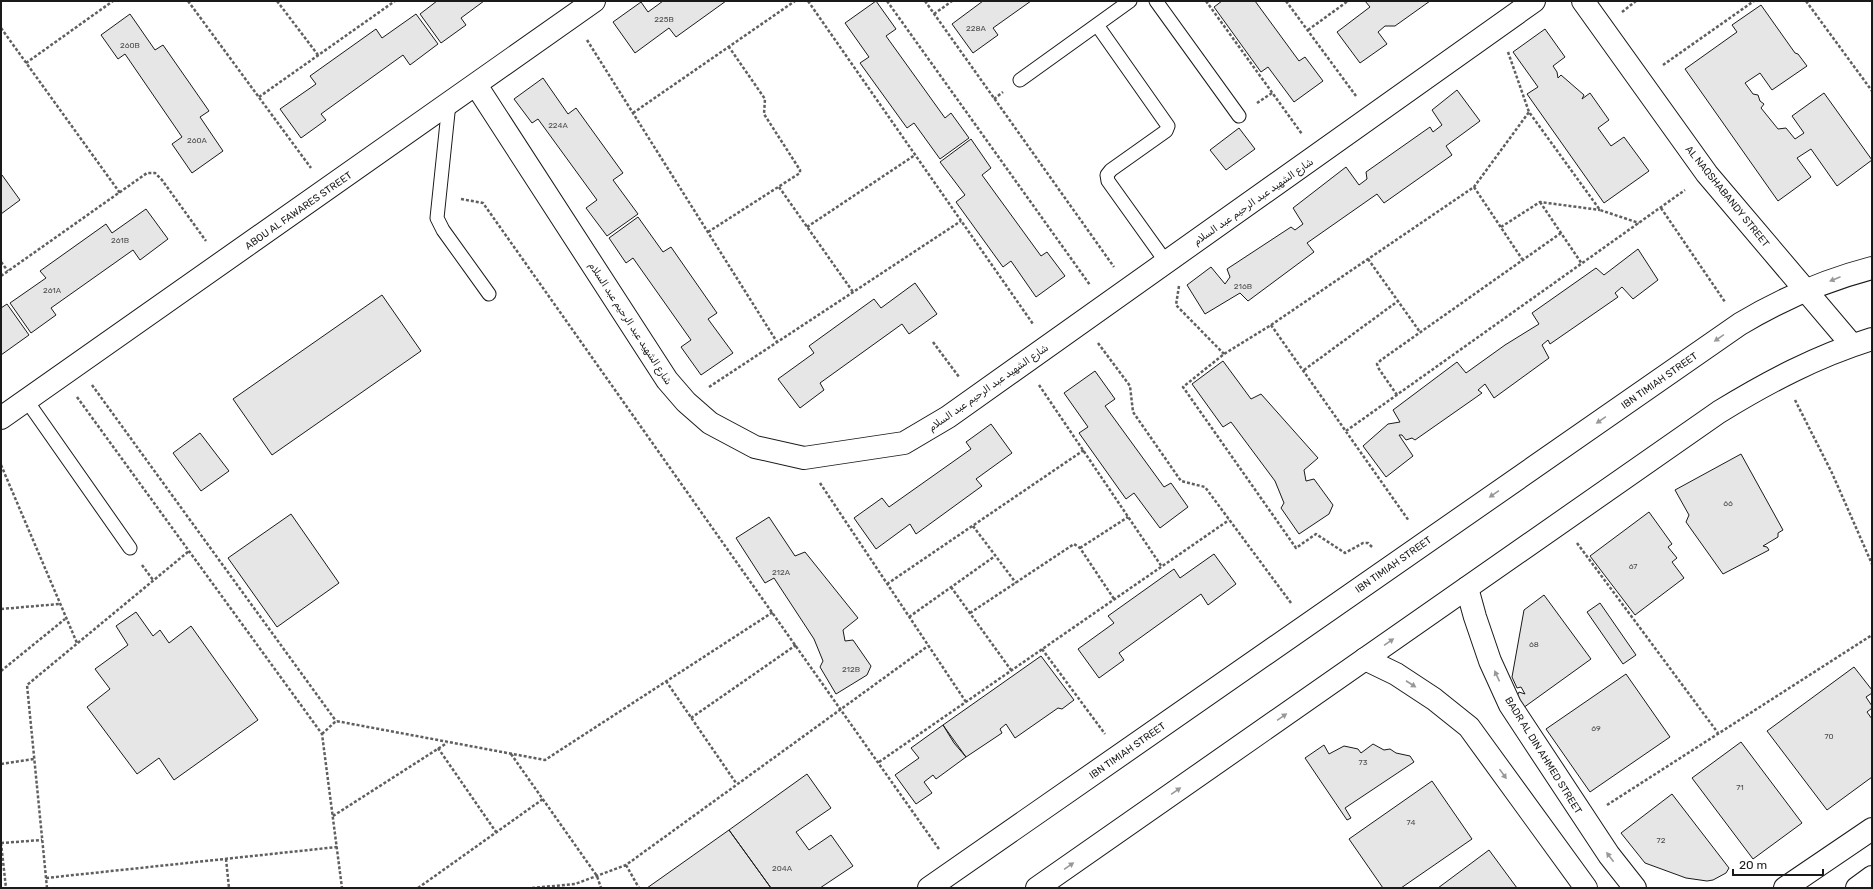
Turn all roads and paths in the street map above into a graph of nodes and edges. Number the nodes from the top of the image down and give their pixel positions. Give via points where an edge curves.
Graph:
1 (113, 1) edge
2 (188, 1) edge
3 (278, 1) edge
4 (395, 1) edge
5 (594, 1) edge
6 (795, 1) edge
7 (808, 1) edge
8 (887, 1) edge
9 (924, 1) edge
10 (952, 1) edge
11 (1130, 1) edge
12 (1156, 1) edge
13 (1206, 1) edge
14 (1286, 1) edge
15 (1348, 1) edge
16 (1534, 1) edge
17 (1583, 1) edge
18 (1754, 1) edge
19 (1806, 1) edge
20 (934, 14) junction
21 (572, 16) junction
22 (1097, 25) junction
23 (1500, 26) junction
24 (1, 28) edge
25 (1308, 30) junction
26 (729, 47) junction
27 (318, 55) junction
28 (26, 63) junction
29 (1020, 80) dead end
30 (1640, 81) junction
31 (476, 85) junction
32 (1872, 92) edge
33 (259, 97) junction
34 (449, 103) junction
35 (1529, 112) junction
36 (633, 113) junction
37 (1239, 116) dead end
38 (1371, 117) junction
39 (915, 155) junction
40 (1317, 156) junction
41 (1707, 174) junction
42 (779, 187) junction
43 (1474, 187) junction
44 (327, 189) junction
45 (120, 193) junction
46 (439, 196) junction
47 (1540, 202) junction
48 (1661, 208) junction
49 (1600, 210) junction
50 (961, 221) junction
51 (1639, 223) junction
52 (807, 227) junction
53 (1501, 228) junction
54 (708, 232) junction
55 (1561, 233) junction
56 (1185, 249) junction
57 (1368, 259) junction
58 (1522, 259) junction
59 (1, 262) edge
60 (1166, 262) junction
61 (221, 264) junction
62 (1582, 264) junction
63 (1872, 268) edge
64 (8, 271) junction
65 (1, 276) edge
66 (1129, 289) junction
67 (1807, 291) junction
68 (853, 292) junction
69 (489, 294) dead end
70 (1398, 302) junction
71 (1105, 306) junction
72 (1083, 322) junction
73 (1740, 324) junction
74 (1272, 325) junction
75 (1420, 332) junction
76 (777, 342) junction
77 (933, 342) dead end
78 (1862, 342) edge
79 (1048, 346) junction
80 (1224, 354) junction
81 (1024, 363) junction
82 (1304, 370) junction
83 (70, 371) junction
84 (1782, 375) junction
85 (1397, 395) junction
86 (974, 399) junction
87 (27, 401) junction
88 (686, 402) junction
89 (1, 418) edge
90 (1346, 430) junction
91 (1084, 450) junction
92 (804, 458) junction
93 (1, 465) edge
94 (1128, 517) junction
95 (1229, 520) junction
96 (1561, 522) junction
97 (973, 526) junction
98 (1425, 543) junction
99 (130, 548) dead end
100 (1080, 548) junction
101 (189, 551) junction
102 (995, 556) junction
103 (1872, 564) edge
104 (1162, 567) junction
105 (1388, 568) junction
106 (1016, 583) junction
107 (887, 584) junction
108 (951, 587) junction
109 (1467, 588) junction
110 (1114, 599) junction
111 (59, 604) junction
112 (1, 610) edge
113 (773, 612) junction
114 (970, 613) junction
115 (909, 617) junction
116 (65, 619) junction
117 (1307, 624) junction
118 (1872, 635) edge
119 (77, 644) junction
120 (796, 645) junction
121 (928, 646) junction
122 (1042, 649) junction
123 (1365, 659) junction
124 (1012, 670) junction
125 (1, 671) edge
126 (666, 681) junction
127 (966, 702) junction
128 (841, 709) junction
129 (691, 718) junction
130 (336, 721) junction
131 (1718, 733) junction
132 (322, 734) junction
133 (448, 742) junction
134 (438, 748) junction
135 (511, 754) junction
136 (1120, 755) junction
137 (34, 759) junction
138 (879, 762) junction
139 (1, 764) edge
140 (736, 783) junction
141 (543, 799) junction
142 (333, 816) junction
143 (1585, 819) junction
144 (1872, 829) edge
145 (496, 832) junction
146 (42, 840) junction
147 (1, 843) edge
148 (337, 847) junction
149 (226, 859) junction
150 (626, 864) junction
151 (955, 870) junction
152 (596, 876) junction
153 (1872, 877) edge
154 (46, 878) junction
155 (564, 886) edge
156 (6, 888) edge
157 (47, 888) edge
158 (229, 888) edge
159 (342, 888) edge
160 (418, 888) edge
161 (532, 888) edge
162 (601, 888) edge
163 (639, 888) edge
164 (929, 888) edge
165 (1037, 888) edge
166 (1586, 888) edge
167 (1635, 888) edge
168 (1785, 888) edge
169 (1857, 888) edge

1 - 28 path
2 - 33 path
3 - 27 path
4 - 27 path
5 - 21 street, ABOU AL FAWARES STREET
6 - 26 path
7 - 39 path
8 - 71 path
9 - 20 path
10 - 20 path
11 - 22 lane
12 - 37 lane
13 - 40 path
14 - 25 path
15 - 25 path
16 - 23 street, شارع الشهيد عبد الرحيم عبد السلام
17 - 30 street, AL NAQSHABANDY STREET
18 - 30 path
19 - 32 path
20 - 66 path
21 - 31 street, ABOU AL FAWARES STREET
21 - 36 path
22 - 29 lane
22 - 60 lane via 1168,126 1166,131 1107,175 1108,181
23 - 35 path
23 - 38 street, شارع الشهيد عبد الرحيم عبد السلام
24 - 28 path
25 - 38 path
26 - 36 path
26 - 42 path via 765,99 764,114 800,170 798,175
27 - 33 path
28 - 45 path
30 - 41 street, AL NAQSHABANDY STREET
31 - 34 street, ABOU AL FAWARES STREET
31 - 88 street, شارع الشهيد عبد الرحيم عبد السلام via 667,380
33 - 44 path
34 - 44 street, ABOU AL FAWARES STREET
34 - 46 lane
35 - 43 path
35 - 49 path
36 - 54 path
38 - 40 street, شارع الشهيد عبد الرحيم عبد السلام
39 - 50 path
39 - 52 path
40 - 56 street, شارع الشهيد عبد الرحيم عبد السلام
41 - 48 path
41 - 67 street, AL NAQSHABANDY STREET
42 - 52 path
42 - 54 path
43 - 53 path
43 - 57 path
44 - 61 street, ABOU AL FAWARES STREET
45 - 61 path via 147,174 155,173
45 - 64 path
46 - 69 lane via 437,218 443,230
46 - 113 path via 483,203
47 - 49 path
47 - 53 path
47 - 55 path
48 - 51 path
48 - 73 path
49 - 51 path
50 - 68 path
50 - 79 path
51 - 62 path
52 - 68 path
53 - 58 path
54 - 76 path
55 - 58 path
55 - 62 path
56 - 60 street, شارع الشهيد عبد الرحيم عبد السلام
56 - 80 path via 1176,305
57 - 70 path
57 - 74 path
58 - 75 path
59 - 64 path
60 - 66 street, شارع الشهيد عبد الرحيم عبد السلام
61 - 83 street, ABOU AL FAWARES STREET
62 - 85 path
63 -> 67 street, IBN TIMIAH STREET via 1846,275
64 - 65 path
66 - 71 street, شارع الشهيد عبد الرحيم عبد السلام
67 - 73 street, IBN TIMIAH STREET via 1766,308
67 - 78 street, AL NAQSHABANDY STREET
68 - 76 path
70 - 75 path
70 - 82 path
71 - 72 street, شارع الشهيد عبد الرحيم عبد السلام
72 - 79 street, شارع الشهيد عبد الرحيم عبد السلام
72 - 95 path via 1130,386 1133,412 1181,482 1205,487
73 -> 98 street, IBN TIMIAH STREET
74 - 80 path
74 - 82 path
75 - 85 path via 1377,364
76 - 88 path
77 - 86 path
78 - 84 street
79 - 81 street, شارع الشهيد عبد الرحيم عبد السلام
80 - 105 path via 1183,387 1296,548 1316,534 1344,553 1363,542 1368,543
81 - 86 street, شارع الشهيد عبد الرحيم عبد السلام
81 - 91 path
82 - 90 path
83 - 87 street, ABOU AL FAWARES STREET
83 - 101 path
83 - 130 path
84 - 96 street via 1719,412
84 - 103 path via 1832,473
85 - 90 path
86 - 92 street, شارع الشهيد عبد الرحيم عبد السلام via 904,443
87 - 89 street, ABOU AL FAWARES STREET
87 - 99 lane
88 - 92 street, شارع الشهيد عبد الرحيم عبد السلام via 710,423 755,447
90 - 98 path
91 - 94 path
91 - 97 path
92 - 107 path
93 - 111 path
94 - 100 path
94 - 104 path
95 - 104 path
95 - 117 path
96 - 109 street
96 - 131 path
97 - 102 path
97 - 107 path
98 - 105 street, IBN TIMIAH STREET
100 - 106 path via 1074,544 1068,547
100 - 110 path
101 - 119 path
101 - 132 path
102 - 106 path
102 - 108 path
104 - 110 path
105 - 117 street, IBN TIMIAH STREET
106 - 114 path
107 - 115 path
108 - 114 path
108 - 115 path
123 -> 109 street
143 -> 109 street, BADR AL DIN AHMED STREET via 1510,705 1490,661
110 - 122 path
111 - 112 path
111 - 116 path
113 - 120 path
113 - 126 path
114 - 124 path
115 - 121 path
116 - 119 path
116 - 125 path
117 - 136 street, IBN TIMIAH STREET
118 - 131 path
119 - 137 path via 27,685
120 - 128 path
120 - 129 path
121 - 127 path
121 - 128 path
122 - 124 path
122 - 136 path
165 -> 123 street
123 -> 166 street via 1396,674 1434,699 1469,727
124 - 127 path
126 - 129 path
126 - 135 path via 545,760
127 - 138 path
128 - 138 path
128 - 140 path
129 - 140 path
130 - 132 path
130 - 133 path
131 - 143 path
132 - 142 path
133 - 134 path
133 - 135 path
134 - 142 path
134 - 145 path
135 - 141 path
136 - 151 street, IBN TIMIAH STREET
137 - 139 path
137 - 146 path
138 - 151 path
140 - 150 path
141 - 145 path
141 - 152 path
142 - 148 path
167 -> 143 street, BADR AL DIN AHMED STREET via 1609,856
144 - 168 street
145 - 160 path
146 - 147 path
146 - 154 path
147 - 156 path
148 - 149 path
148 - 159 path
149 - 154 path
149 - 158 path
150 - 152 path
150 - 163 path
151 - 164 street, IBN TIMIAH STREET
152 - 155 path
152 - 162 path
153 - 169 street
154 - 157 path
155 - 161 path

